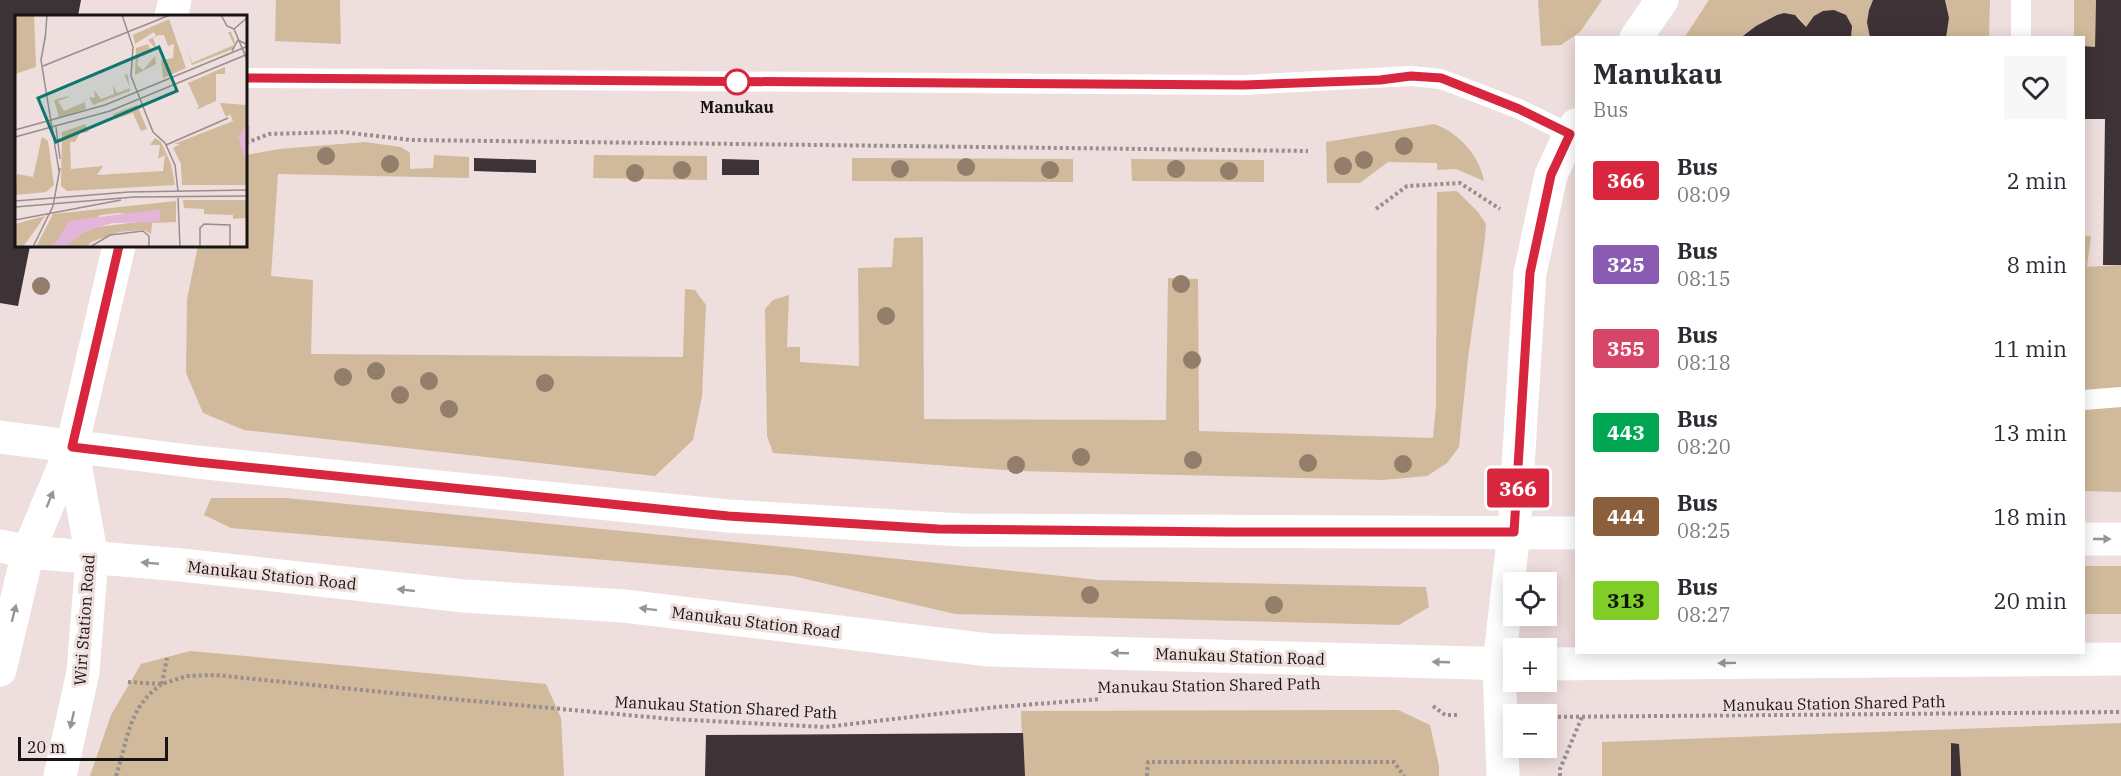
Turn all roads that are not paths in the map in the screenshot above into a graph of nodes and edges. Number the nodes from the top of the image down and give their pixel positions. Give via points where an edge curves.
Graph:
1 (175, 0) edge
2 (1662, 0) edge
3 (2021, 0) edge
4 (171, 15) edge
5 (1637, 36) edge
6 (2021, 36) edge
7 (248, 78) edge
8 (1573, 129) edge
9 (119, 248) edge
10 (2121, 397) edge
11 (2085, 400) edge
12 (0, 437) edge
13 (72, 447) junction
14 (1514, 532) junction
15 (1575, 533) edge
16 (2085, 539) edge
17 (2121, 539) edge
18 (14, 549) edge
19 (92, 558) junction
20 (1508, 638) edge
21 (2032, 656) edge
22 (2121, 659) edge
23 (1503, 664) edge
24 (1557, 664) edge
25 (0, 670) edge
26 (1505, 692) edge
27 (60, 776) edge
28 (1503, 776) edge

1 - 4 main road
2 - 5 main road
3 - 6 lane
7 - 8 lane via 1244,85 1411,76 1441,78
8 - 14 main road via 1551,175 1530,273
9 - 13 main road
10 - 11 lane
12 - 13 main road
13 - 14 main road via 728,516 938,529
18 -> 13 main road
13 - 19 main road, Wiri Station Road
14 - 15 main road
14 - 20 main road
16 -> 17 main road
18 - 19 main road, Manukau Station Road
25 -> 18 main road
23 -> 19 main road, Manukau Station Road via 989,650 624,606 465,596
19 -> 27 main road, Wiri Station Road via 83,672
21 - 22 main road
21 -> 24 main road
26 - 28 main road

